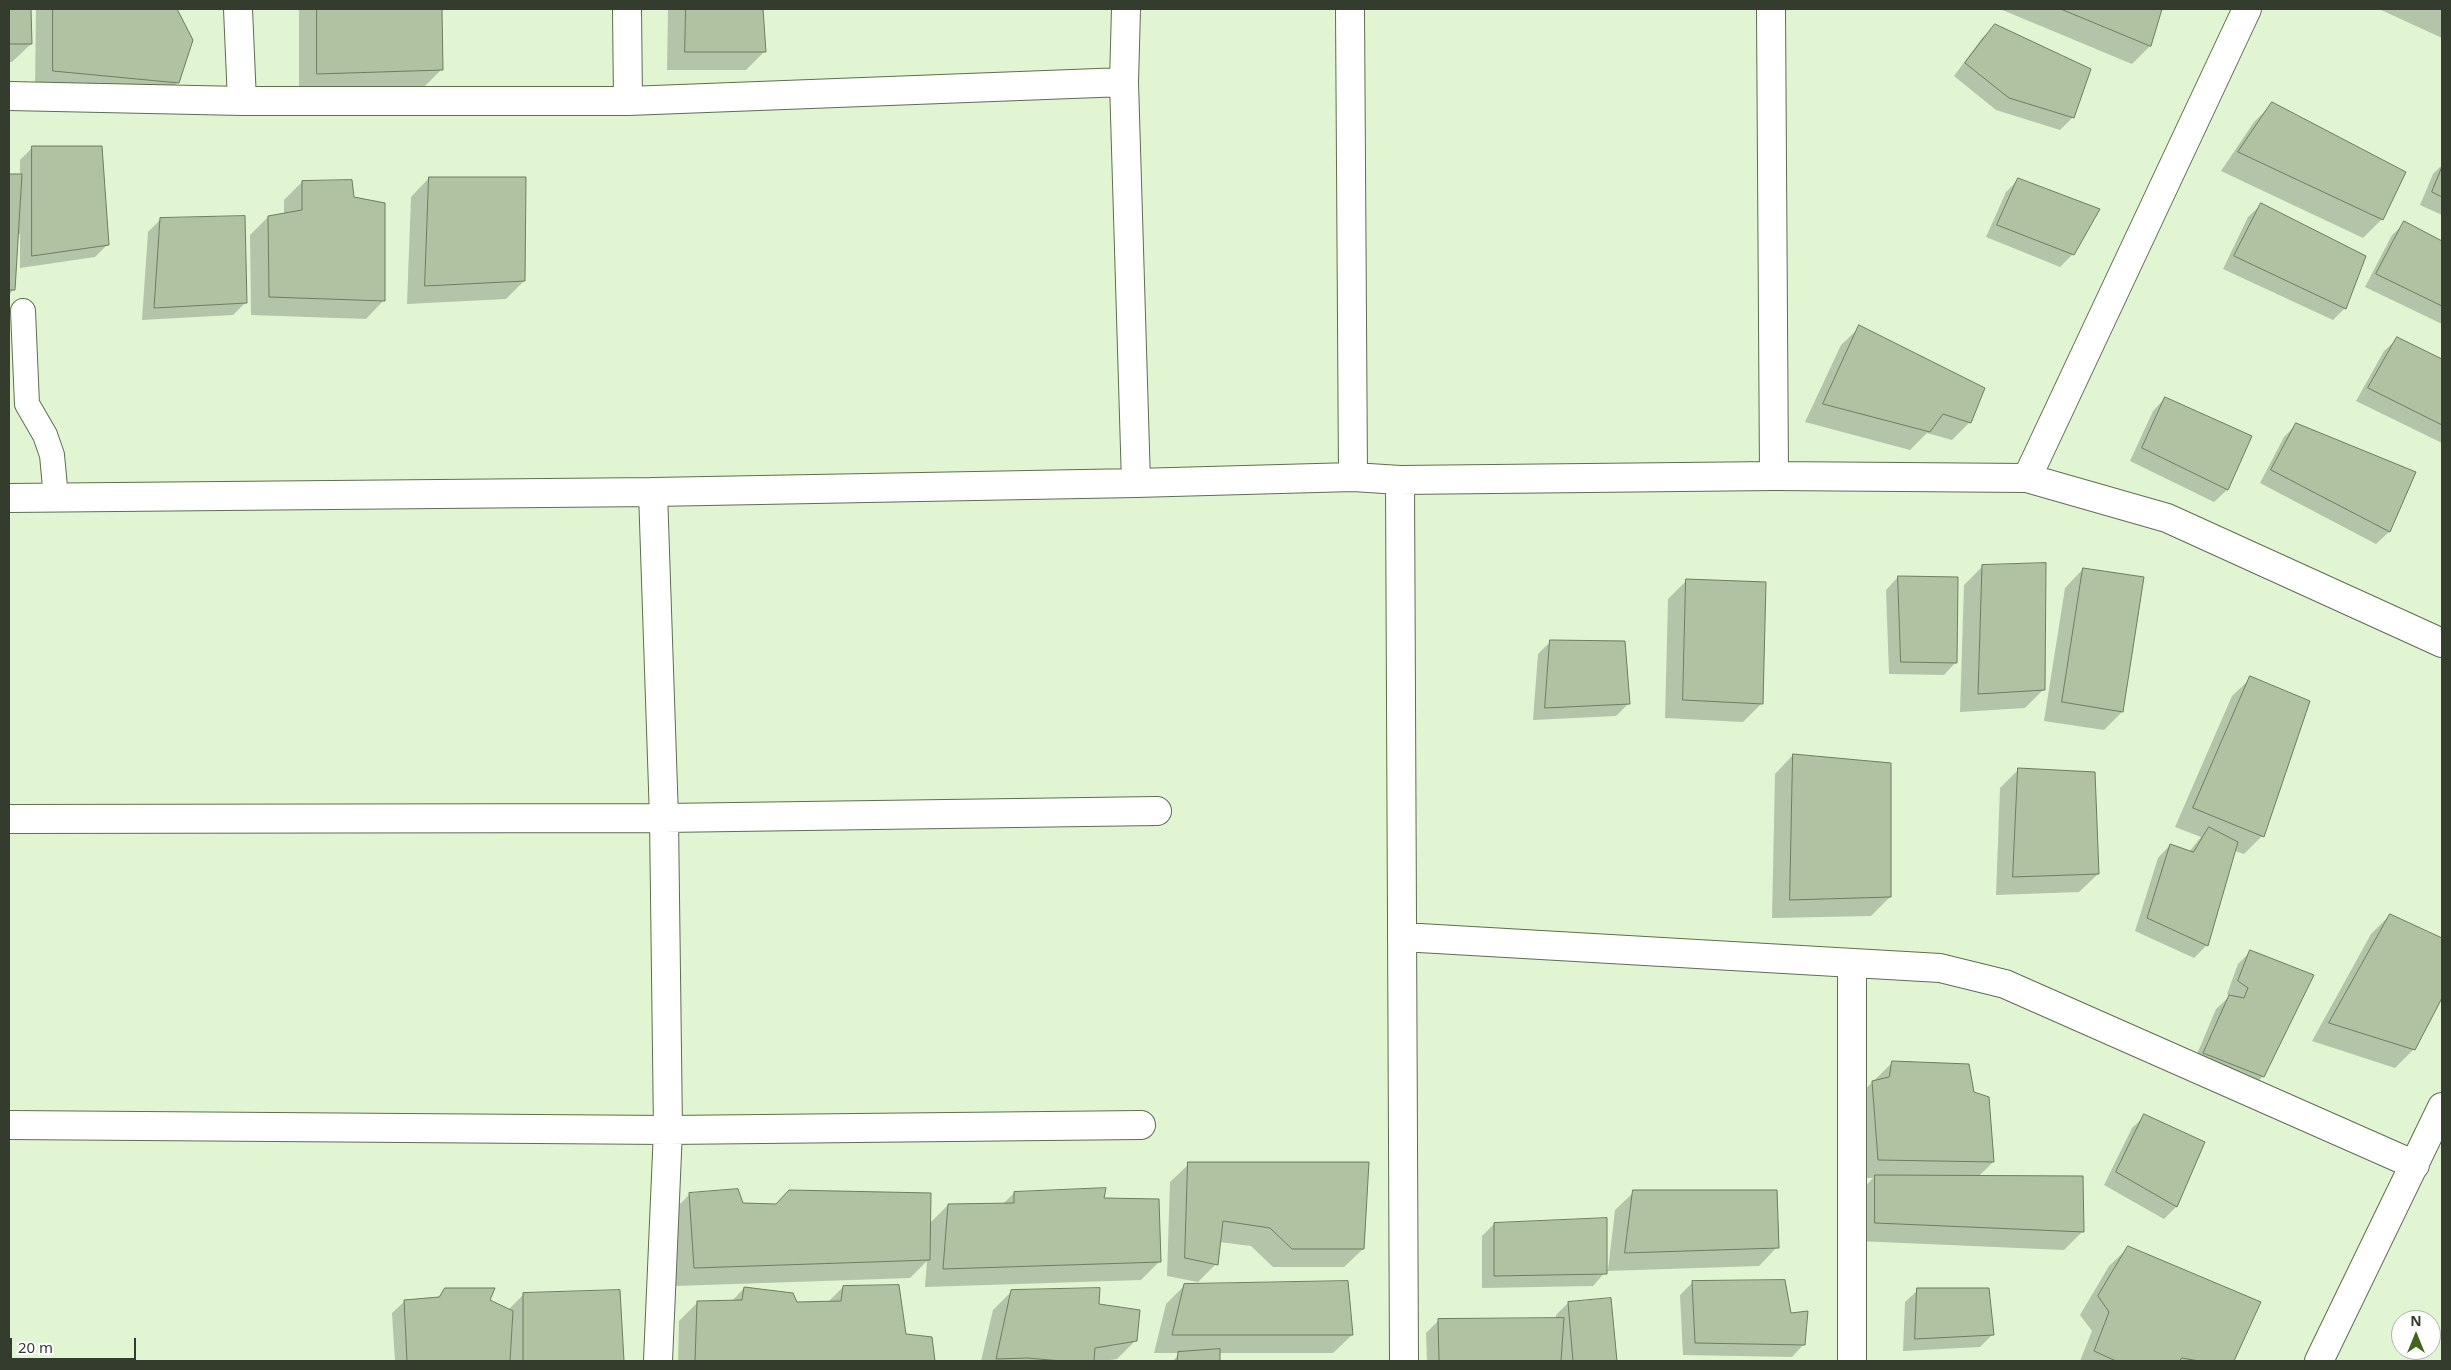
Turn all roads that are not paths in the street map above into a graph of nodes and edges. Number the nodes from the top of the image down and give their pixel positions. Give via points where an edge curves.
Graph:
1 (238, 9) edge
2 (628, 9) edge
3 (1126, 9) edge
4 (1350, 9) edge
5 (1771, 9) edge
6 (2247, 9) edge
7 (1124, 82) junction
8 (9, 96) edge
9 (242, 101) junction
10 (628, 101) junction
11 (23, 311) dead end
12 (1353, 476) junction
13 (1774, 476) junction
14 (2028, 478) junction
15 (1400, 480) junction
16 (1136, 484) junction
17 (653, 492) junction
18 (9, 498) edge
19 (56, 498) junction
20 (2441, 638) edge
21 (1157, 812) dead end
22 (664, 818) junction
23 (9, 819) edge
24 (1402, 937) junction
25 (1852, 964) junction
26 (2442, 1108) edge
27 (1140, 1125) dead end
28 (9, 1126) edge
29 (668, 1130) junction
30 (2415, 1165) junction
31 (658, 1361) edge
32 (1404, 1361) edge
33 (1852, 1361) edge
34 (2319, 1361) edge

1 - 9 street
2 - 10 street
3 - 7 street
4 - 12 street
5 - 13 street
6 - 14 street
7 - 10 street
7 - 16 street
8 - 9 street
9 - 10 street
11 - 19 lane via 27,404 45,435 52,455
12 - 15 street
12 - 16 street
13 - 14 street
13 - 15 street
14 - 20 street via 2167,518
15 - 24 street
16 - 17 street
17 - 19 street
17 - 22 street
18 - 19 street
21 - 22 street
22 - 23 street
22 - 29 street
24 - 25 street
24 - 32 street
25 - 30 street via 1940,968 2005,984
25 - 33 street
26 - 30 street
27 - 29 street
28 - 29 street
29 - 31 street
30 - 34 street

